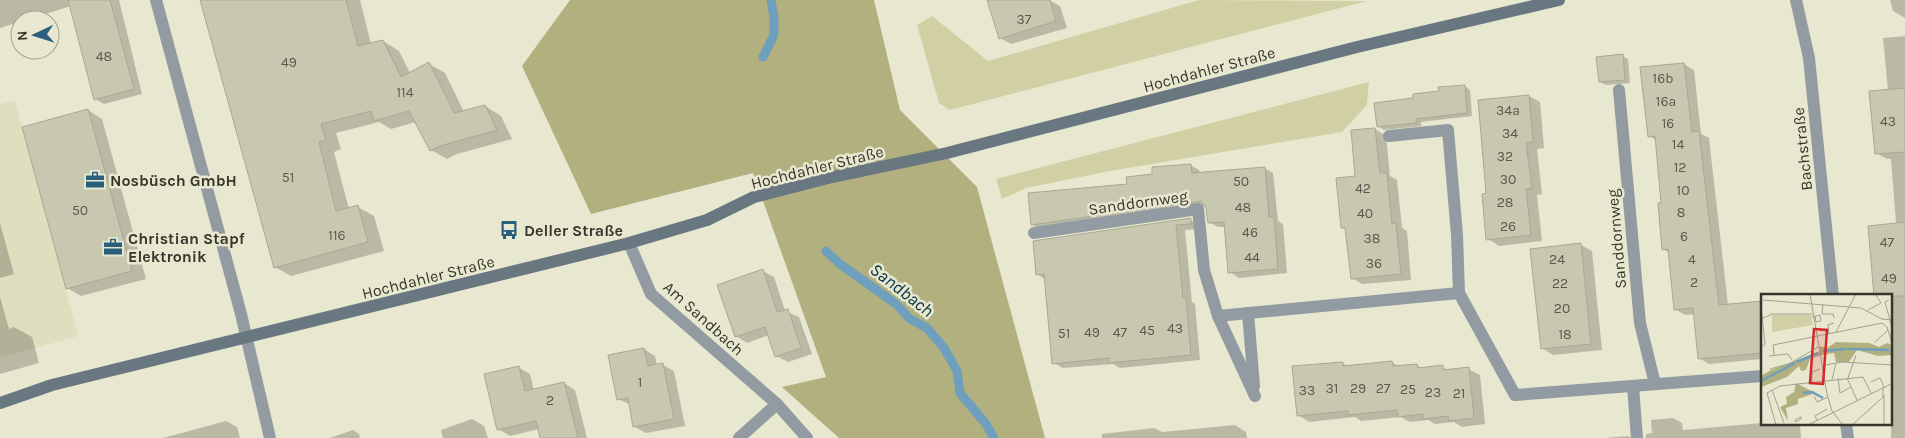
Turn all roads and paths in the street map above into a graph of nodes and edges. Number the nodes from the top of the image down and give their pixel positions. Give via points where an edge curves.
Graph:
1 (156, 0) edge
2 (1559, 0) edge
3 (1796, 0) edge
4 (1618, 90) dead end
5 (1389, 136) dead end
6 (1034, 233) dead end
7 (629, 243) junction
8 (1459, 293) junction
9 (1833, 294) edge
10 (1248, 313) junction
11 (1218, 316) junction
12 (246, 336) junction
13 (1761, 376) edge
14 (1655, 384) junction
15 (1633, 386) junction
16 (0, 403) edge
17 (777, 404) junction
18 (270, 438) edge
19 (739, 438) edge
20 (807, 438) edge
21 (1637, 438) edge

1 - 12 street
2 - 7 street, Hochdahler Straße via 1357,47 947,153 754,197 707,220
3 - 9 street, Bachstraße via 1809,58
4 - 14 street, Sanddornweg via 1640,323
5 - 8 street via 1448,130
6 - 11 street, Sanddornweg via 1198,209 1204,270
7 - 12 street, Hochdahler Straße
7 - 17 street, Am Sandbach via 651,294
8 - 10 street
8 - 15 street via 1514,395
10 - 11 street
10 - 11 street, Sanddornweg via 1255,396
12 - 16 street, Hochdahler Straße via 52,385
12 - 18 street
13 - 14 street
14 - 15 street
15 - 21 street
17 - 19 street
17 - 20 street, Am Sandbach

